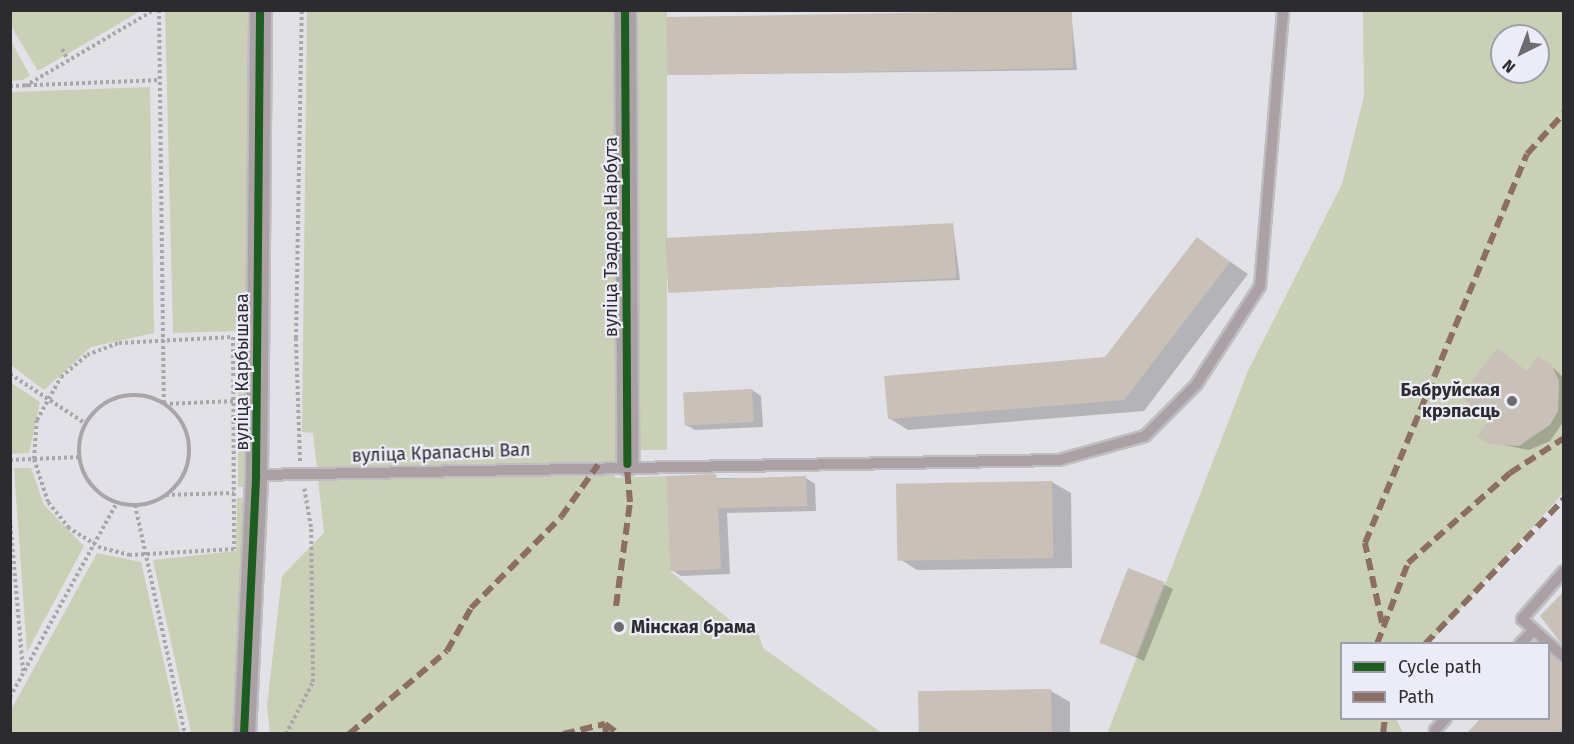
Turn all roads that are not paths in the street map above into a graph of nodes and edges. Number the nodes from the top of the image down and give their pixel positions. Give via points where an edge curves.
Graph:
1 (260, 10) edge
2 (625, 10) edge
3 (1283, 10) edge
4 (627, 464) junction
5 (256, 485) junction
6 (1562, 576) edge
7 (1534, 630) junction
8 (1522, 642) edge
9 (1547, 642) edge
10 (1550, 645) edge
11 (1563, 657) edge
12 (1444, 720) edge
13 (1435, 730) dead end
14 (244, 734) edge

1 - 5 street, вуліца Карбышава
2 - 4 street, вуліца Тэадора Нарбута
3 - 4 lane, вуліца Крапасны Вал via 1260,286 1196,385 1145,436 1059,460
4 - 5 lane, вуліца Крапасны Вал via 302,474
5 - 14 street, вуліца Карбышава
6 - 7 lane via 1522,620
7 - 8 lane
7 - 9 lane
10 - 11 lane
12 - 13 lane

